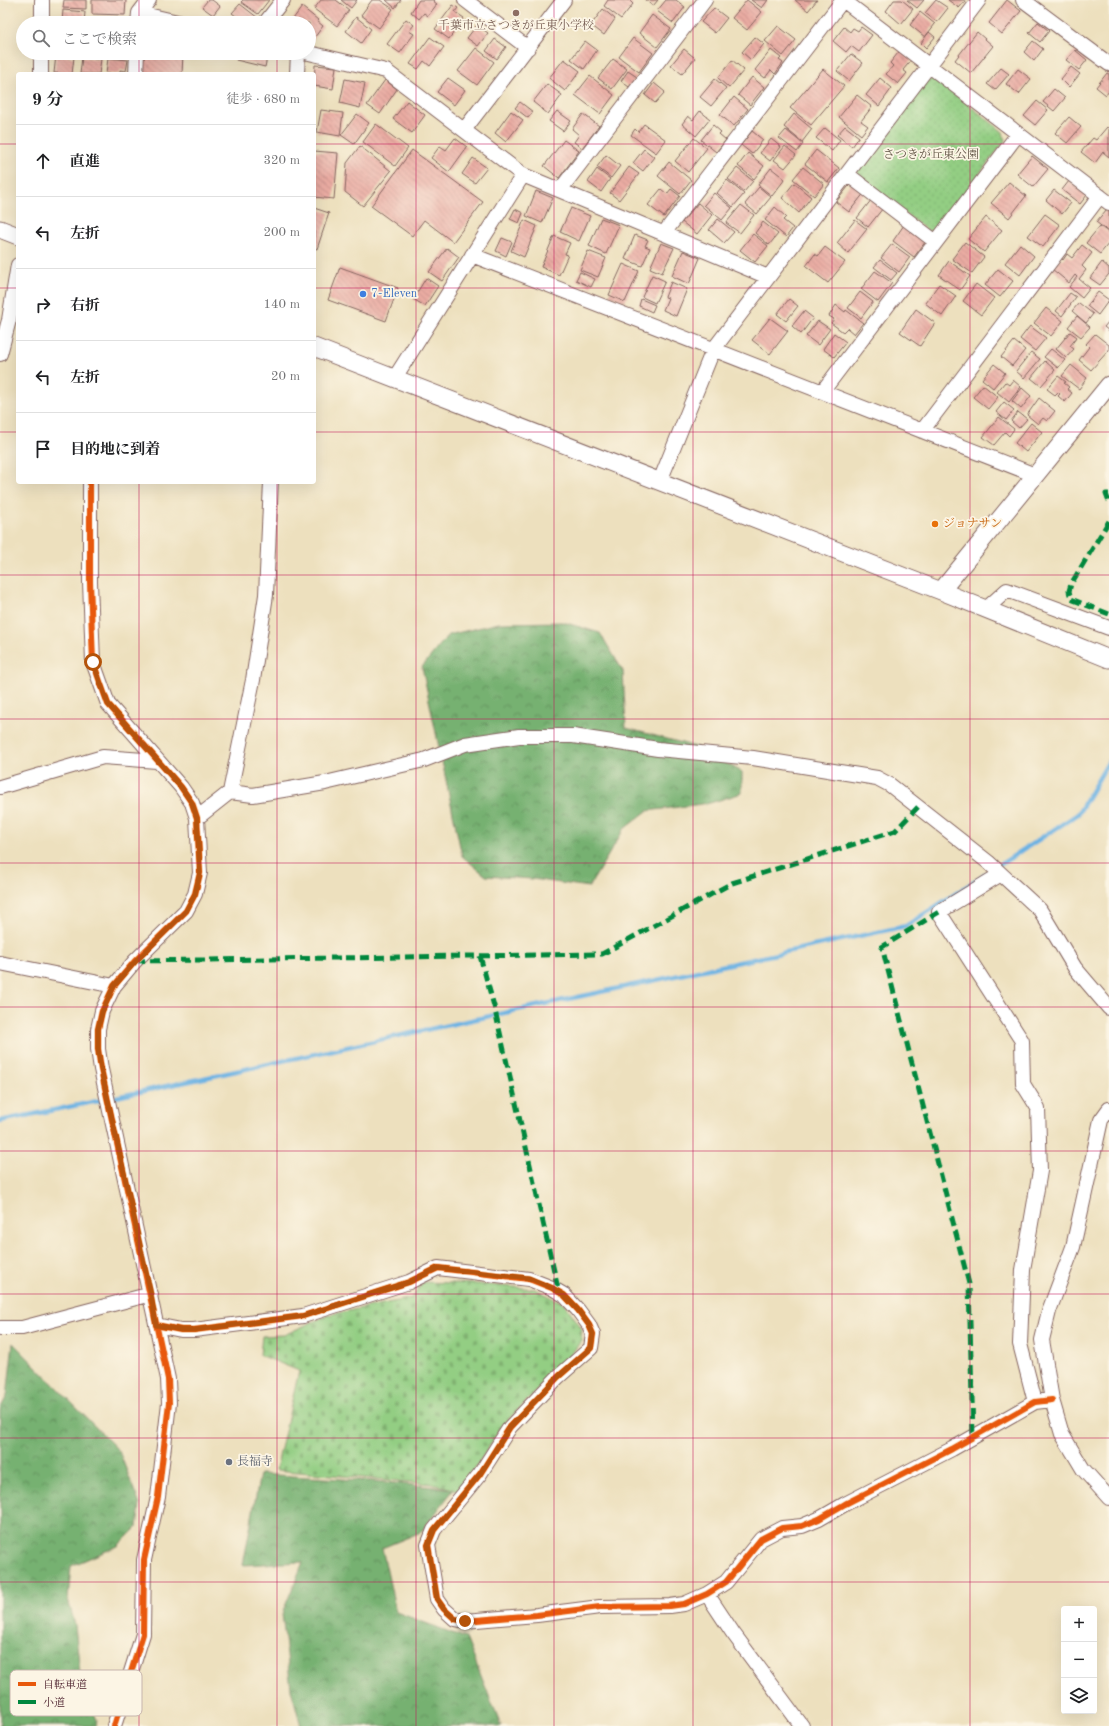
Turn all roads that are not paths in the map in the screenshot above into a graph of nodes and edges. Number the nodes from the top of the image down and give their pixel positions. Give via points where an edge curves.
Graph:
1 (42, 0) edge
2 (149, 0) edge
3 (283, 0) edge
4 (466, 0) edge
5 (564, 0) edge
6 (705, 0) edge
7 (843, 0) edge
8 (979, 0) edge
9 (1023, 0) edge
10 (42, 16) edge
11 (140, 16) edge
12 (270, 16) edge
13 (528, 48) junction
14 (316, 55) edge
15 (41, 60) edge
16 (137, 60) edge
17 (298, 60) edge
18 (1109, 64) edge
19 (928, 66) junction
20 (41, 72) edge
21 (136, 72) edge
22 (297, 72) edge
23 (464, 130) junction
24 (1018, 134) junction
25 (847, 174) junction
26 (523, 175) junction
27 (560, 190) junction
28 (1105, 199) edge
29 (0, 229) edge
30 (664, 233) junction
31 (16, 235) edge
32 (936, 242) junction
33 (472, 255) junction
34 (16, 277) edge
35 (768, 277) junction
36 (316, 348) edge
37 (713, 350) junction
38 (0, 354) edge
39 (394, 379) junction
40 (1109, 385) edge
41 (822, 392) junction
42 (922, 431) junction
43 (1034, 475) junction
44 (660, 481) junction
45 (90, 484) edge
46 (271, 484) edge
47 (941, 591) junction
48 (986, 609) junction
49 (1109, 628) edge
50 (1109, 659) edge
51 (157, 761) junction
52 (0, 787) edge
53 (230, 792) junction
54 (197, 818) junction
55 (1001, 874) junction
56 (0, 963) edge
57 (114, 986) junction
58 (1109, 1008) edge
59 (1109, 1109) edge
60 (151, 1294) junction
61 (156, 1325) junction
62 (0, 1328) edge
63 (1052, 1400) junction
64 (1035, 1402) junction
65 (1109, 1498) edge
66 (707, 1594) junction
67 (132, 1670) edge
68 (117, 1716) edge
69 (114, 1726) edge
70 (802, 1726) edge

1 - 10 street
2 - 11 street
3 - 12 street
4 - 13 street
5 - 13 street
6 - 27 street
7 - 19 street
7 - 30 street
8 - 19 street
9 - 18 street
13 - 23 street
14 - 23 street via 386,71
15 - 20 street
16 - 21 street
17 - 22 street
19 - 24 street
19 - 25 street
23 - 26 street
24 - 28 street
24 - 32 street
25 - 32 street
25 - 35 street
26 - 27 street
26 - 33 street
27 - 30 street
28 - 42 street
29 - 31 street
30 - 35 street
32 - 41 street
33 - 37 street
33 - 39 street
34 - 38 street
35 - 37 street
36 - 39 street
37 - 41 street
37 - 44 street
39 - 44 street
40 - 43 street
41 - 42 street
42 - 43 street
43 - 47 street
44 - 47 street
45 - 51 street via 93,662 108,704
46 - 53 street via 266,594
47 - 48 street
48 - 49 street via 1007,590
48 - 50 street
51 - 52 street via 103,757
51 - 54 street via 181,787 192,803
53 - 54 street
53 - 55 street via 253,795 325,783 424,760 465,744 519,736 573,736 658,749 753,758 877,778
54 - 57 street via 200,873 195,894 186,911
55 - 58 street via 1040,910 1075,968
55 - 64 street via 939,912 1022,1041 1023,1084 1038,1108 1040,1171 1023,1270 1020,1344
56 - 57 street
57 - 60 street via 102,1012 98,1029 98,1049
59 - 63 street via 1101,1120 1073,1247 1049,1311 1042,1340
60 - 61 street
60 - 62 street via 22,1328
61 - 66 street via 194,1330 303,1316 409,1282 438,1268 529,1278 552,1288 564,1295 589,1325 593,1334 591,1348 558,1377 510,1427 480,1474 434,1530 428,1545 437,1599 455,1619 465,1621 600,1607 670,1606 684,1604
61 - 67 street via 168,1379 169,1403 158,1497 144,1560 143,1634
63 - 64 street
63 - 65 street via 1062,1434 1083,1469
64 - 66 street via 819,1520 802,1526 782,1528 761,1539 726,1582
66 - 70 street
68 - 69 street

